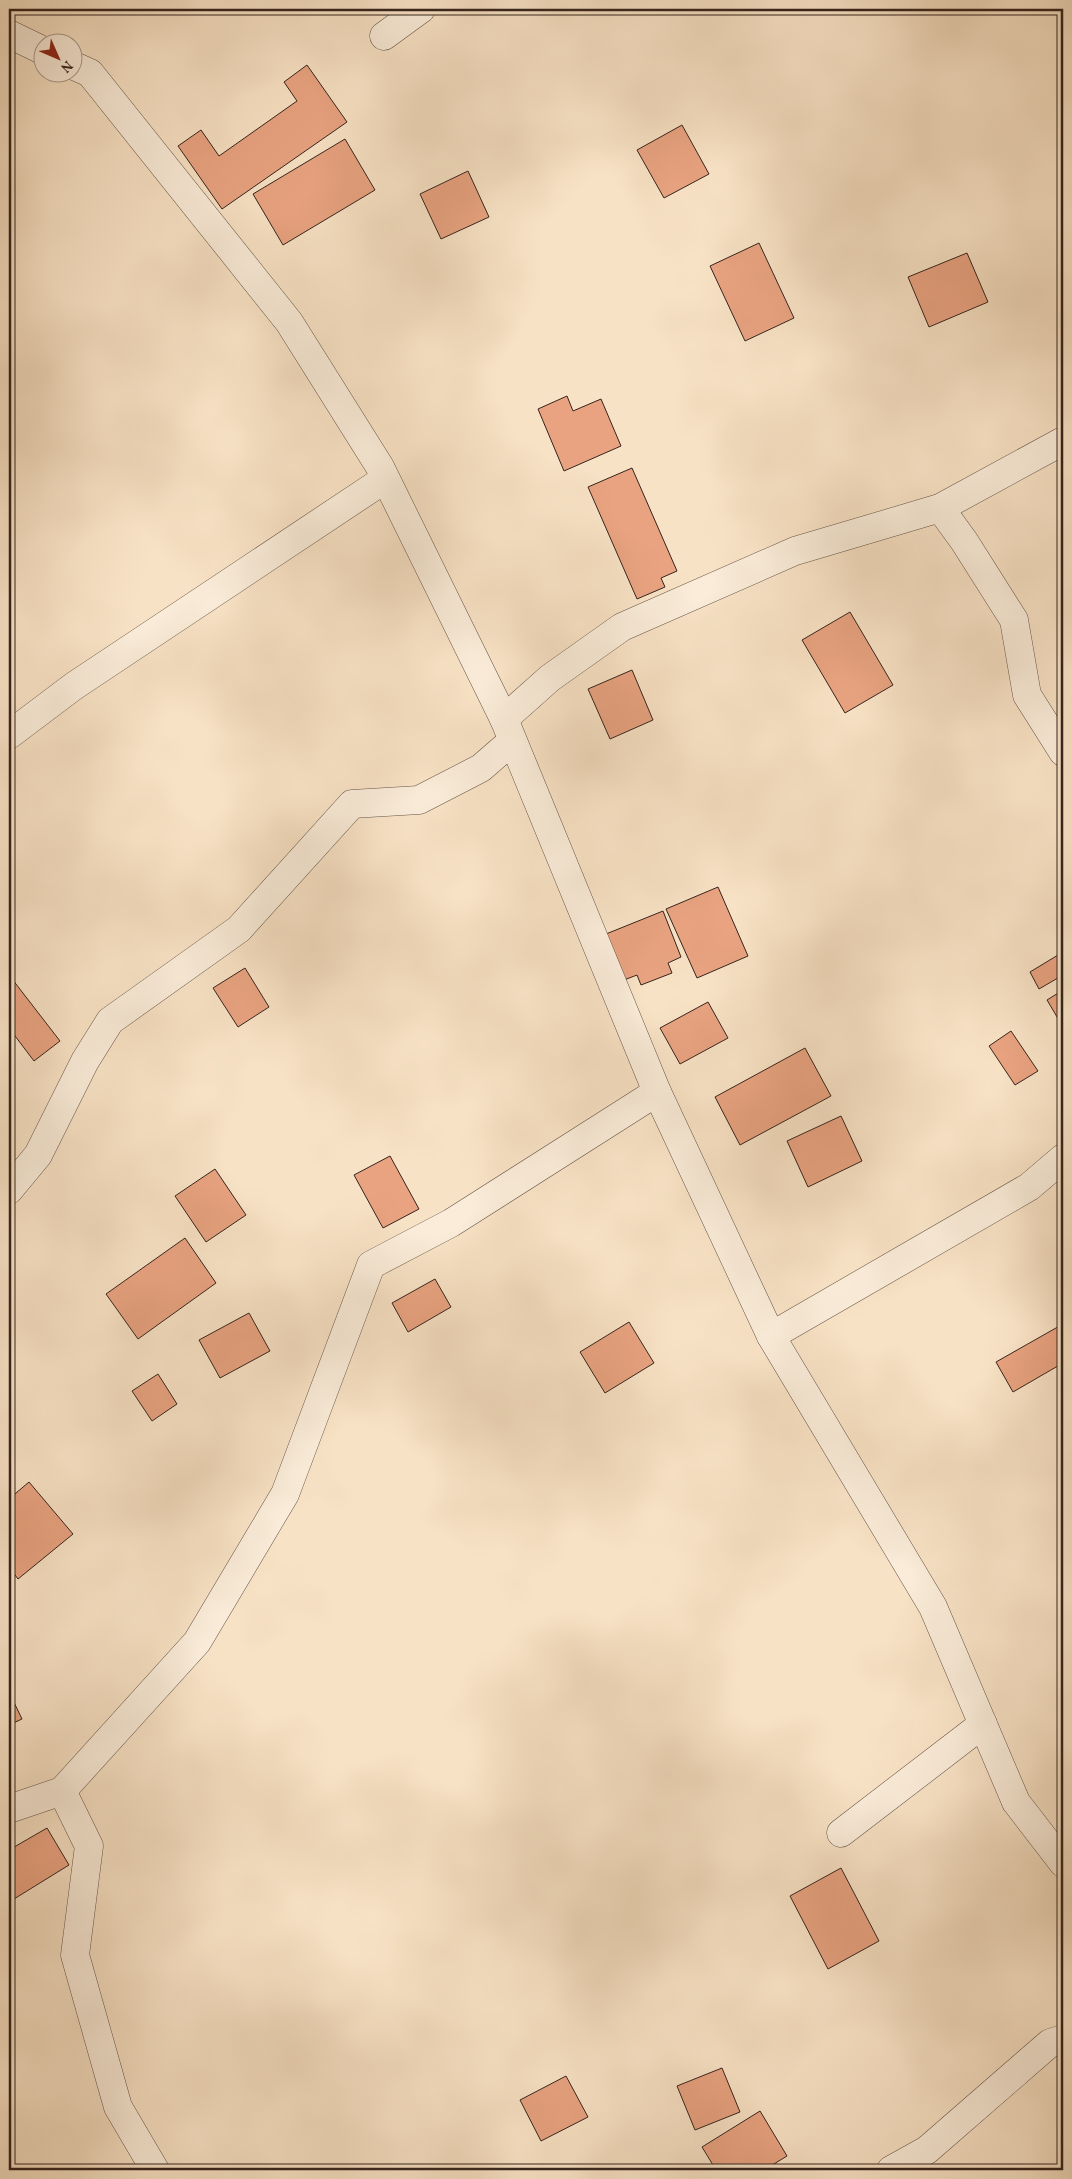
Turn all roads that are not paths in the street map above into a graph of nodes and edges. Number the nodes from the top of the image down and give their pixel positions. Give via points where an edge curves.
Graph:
1 (421, 9) edge
2 (9, 34) edge
3 (384, 36) dead end
4 (32, 45) edge
5 (82, 69) edge
6 (1063, 441) edge
7 (386, 479) junction
8 (940, 508) junction
9 (508, 730) junction
10 (9, 735) edge
11 (1063, 752) edge
12 (657, 1092) junction
13 (1063, 1158) edge
14 (9, 1190) edge
15 (771, 1336) junction
16 (983, 1724) junction
17 (62, 1791) junction
18 (9, 1810) edge
19 (841, 1833) dead end
20 (1063, 1863) edge
21 (1063, 2039) edge
22 (155, 2170) edge
23 (891, 2170) edge

1 - 3 street
2 - 4 street
5 - 7 street via 90,73 289,322
6 - 8 street
7 - 9 street
7 - 10 street via 74,686
8 - 9 street via 795,551 622,626 550,678
8 - 11 street via 1014,620 1027,695
9 - 12 street
9 - 14 street via 481,768 419,800 352,804 239,928 110,1021 85,1061 38,1155
12 - 15 street
12 - 17 street via 451,1223 371,1266 284,1494 197,1642
13 - 15 street via 1029,1187
15 - 16 street via 933,1607
16 - 19 street
16 - 20 street via 1016,1802
17 - 18 street
17 - 22 street via 89,1846 75,1955 118,2107
21 - 23 street via 1050,2043 927,2150

